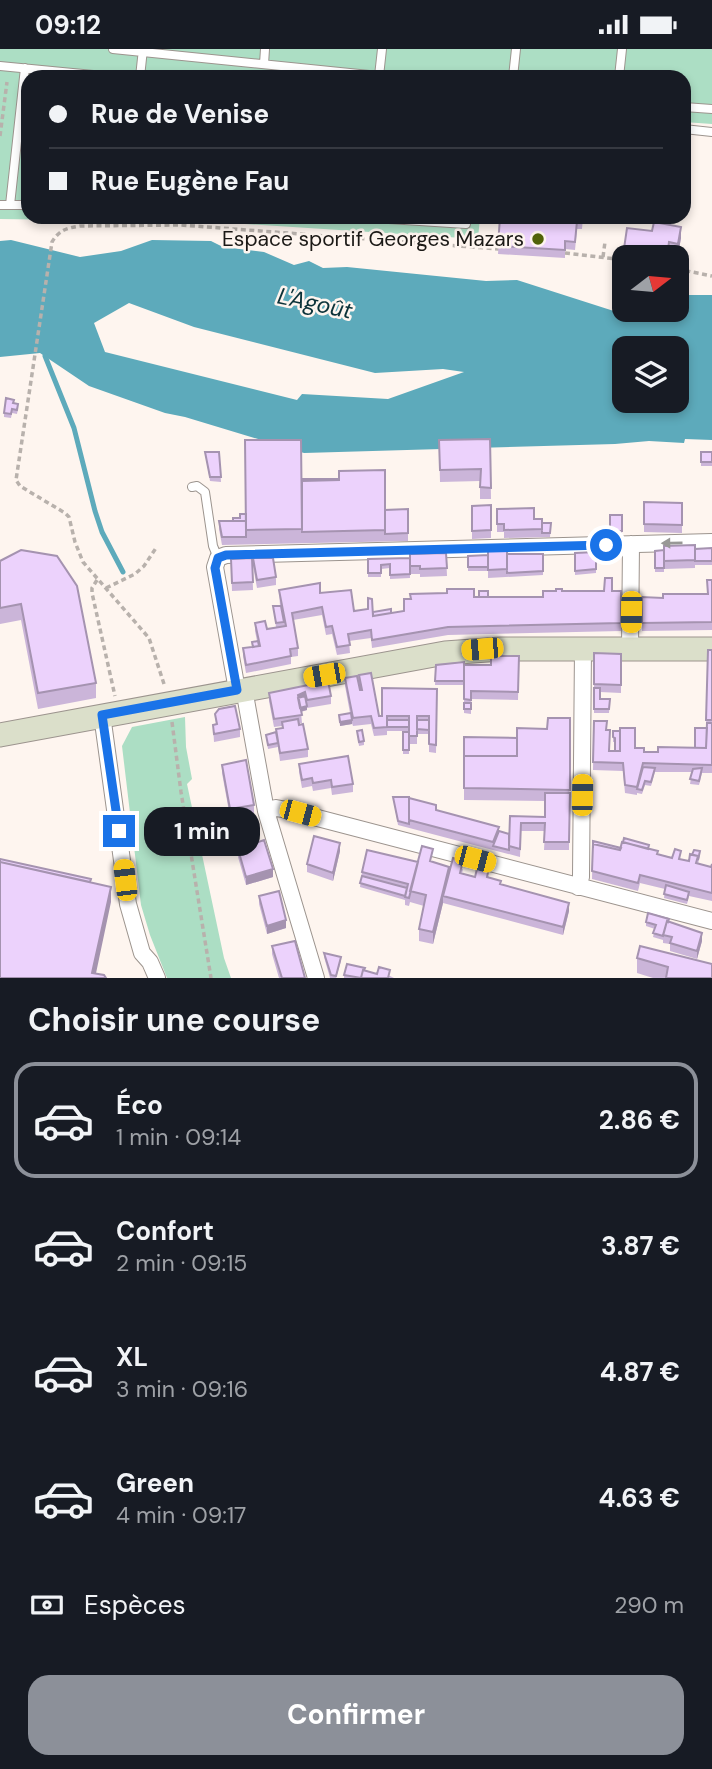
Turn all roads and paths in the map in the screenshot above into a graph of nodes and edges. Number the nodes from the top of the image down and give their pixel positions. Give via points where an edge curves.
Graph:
1 (113, 49) edge
2 (265, 49) edge
3 (382, 49) edge
4 (516, 49) edge
5 (622, 49) edge
6 (143, 50) edge
7 (264, 64) junction
8 (0, 66) edge
9 (25, 68) joint
10 (45, 70) edge
11 (141, 70) edge
12 (322, 70) edge
13 (380, 70) edge
14 (514, 70) edge
15 (620, 70) edge
16 (7, 82) dead end
17 (21, 105) edge
18 (691, 108) edge
19 (712, 109) edge
20 (691, 130) edge
21 (712, 132) edge
22 (0, 136) edge
23 (0, 205) edge
24 (10, 205) junction
25 (21, 205) edge
26 (605, 241) dead end
27 (499, 249) edge
28 (565, 253) edge
29 (603, 258) junction
30 (612, 259) edge
31 (690, 272) edge
32 (712, 276) edge
33 (192, 487) dead end
34 (712, 543) edge
35 (631, 544) junction
36 (156, 548) dead end
37 (218, 558) junction
38 (97, 580) junction
39 (106, 588) junction
40 (583, 648) junction
41 (630, 648) junction
42 (712, 649) edge
43 (165, 686) dead end
44 (240, 690) junction
45 (110, 714) junction
46 (172, 719) dead end
47 (0, 735) edge
48 (266, 811) junction
49 (578, 887) junction
50 (712, 921) edge
51 (157, 978) edge
52 (211, 978) edge
53 (316, 978) edge

1 - 6 lane
2 - 7 lane
3 - 13 lane
4 - 14 lane
5 - 15 lane
6 - 7 lane
6 - 11 lane
7 - 12 lane
8 - 9 lane
9 - 10 lane
16 - 22 path
17 - 24 lane
18 - 19 lane
20 - 21 lane
23 - 24 lane
24 - 25 lane
26 - 29 path
27 - 38 path via 181,225 80,226 57,234 52,242 16,480 69,517 79,555
28 - 29 path
29 - 30 path
31 - 32 path
33 - 37 lane via 205,492
34 -> 35 street
35 - 37 street
35 - 41 street
36 - 39 path via 135,574
37 - 44 street via 215,568
38 - 39 path
38 - 45 path via 92,593
39 - 43 path via 149,638
40 - 41 main road
40 - 44 main road via 455,652
40 - 49 street
41 - 42 main road
44 - 45 main road
44 - 48 street
45 - 47 main road
45 - 51 street via 128,904 142,953
46 - 52 path
48 - 49 street via 287,810
48 - 53 street
49 - 50 street

